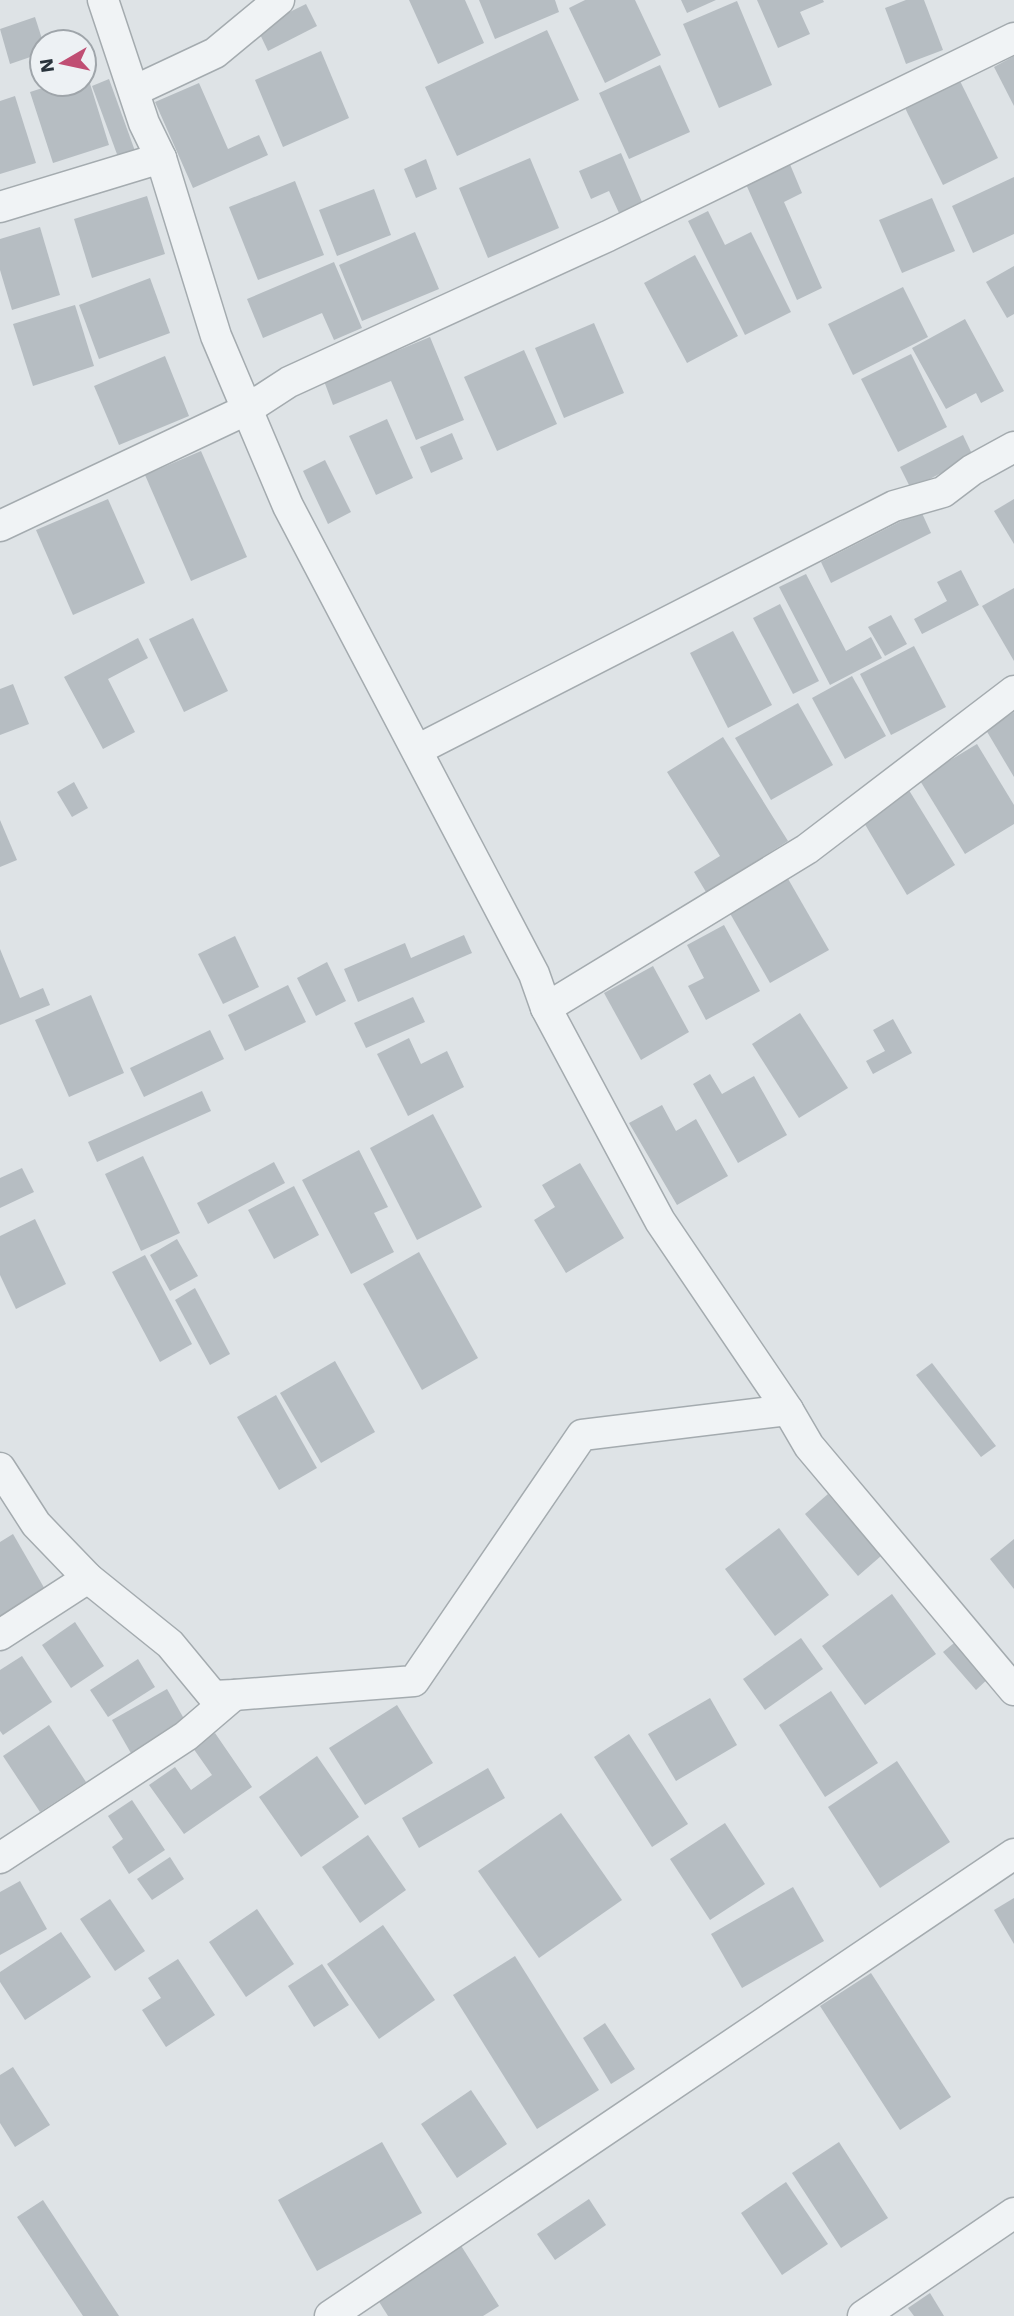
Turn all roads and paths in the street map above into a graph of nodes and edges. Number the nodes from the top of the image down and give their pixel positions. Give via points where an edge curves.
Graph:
1 (103, 0) edge
2 (279, 0) edge
3 (1014, 38) edge
4 (134, 90) junction
5 (161, 158) junction
6 (0, 207) edge
7 (246, 410) junction
8 (1014, 447) edge
9 (0, 526) edge
10 (1014, 691) edge
11 (417, 750) junction
12 (546, 1008) junction
13 (788, 1410) junction
14 (0, 1468) edge
15 (88, 1578) junction
16 (0, 1635) edge
17 (1014, 1690) edge
18 (234, 1695) junction
19 (1014, 1854) edge
20 (0, 1858) edge
21 (1014, 2213) edge
22 (340, 2313) edge
23 (863, 2316) edge

1 - 4 street
2 - 4 street via 215,53
3 - 7 street via 608,236 289,382
4 - 5 street
5 - 6 street
5 - 7 street via 216,336
7 - 9 street
7 - 11 street via 288,506
8 - 11 street via 943,492 894,506
10 - 12 street via 807,849
11 - 12 street via 534,974
12 - 13 street via 660,1222
13 - 17 street via 809,1446
13 - 18 street via 582,1435 414,1681
14 - 15 street via 36,1524
15 - 16 street
15 - 18 street via 170,1644 212,1696
18 - 20 street via 186,1736
19 - 22 street
21 - 23 street

